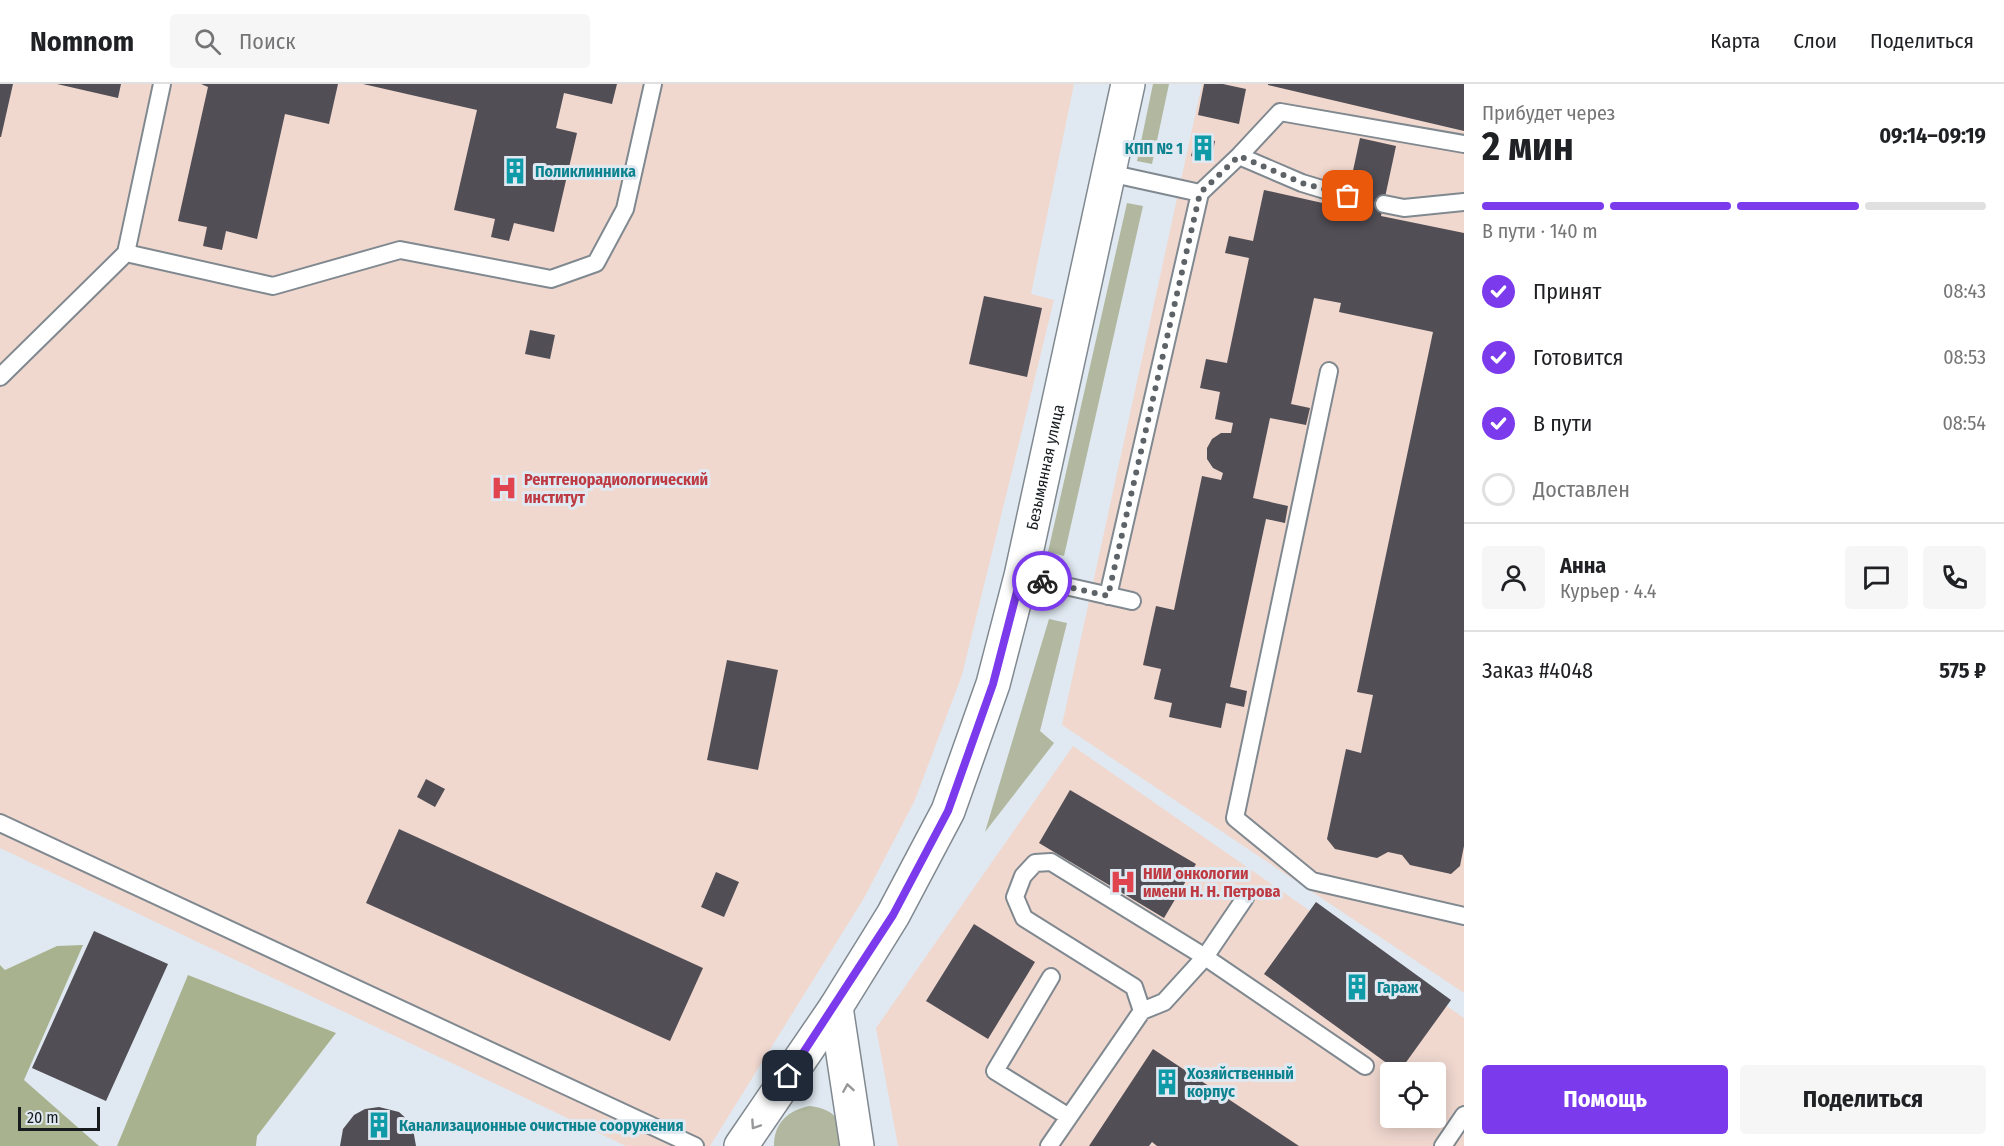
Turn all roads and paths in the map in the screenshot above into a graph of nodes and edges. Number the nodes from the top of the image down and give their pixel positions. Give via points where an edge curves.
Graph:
1 (162, 84) edge
2 (653, 84) edge
3 (1128, 84) edge
4 (1464, 144) edge
5 (1239, 156) junction
6 (1109, 173) junction
7 (1200, 193) junction
8 (1348, 196) dead end
9 (1464, 202) edge
10 (1384, 204) dead end
11 (126, 253) junction
12 (1329, 371) dead end
13 (0, 376) edge
14 (1021, 576) junction
15 (1108, 596) junction
16 (1132, 601) dead end
17 (0, 823) edge
18 (1245, 898) dead end
19 (1464, 916) edge
20 (1205, 957) junction
21 (1051, 977) dead end
22 (836, 1007) junction
23 (1142, 1011) junction
24 (1365, 1066) dead end
25 (1464, 1115) edge
26 (1069, 1117) junction
27 (695, 1146) edge
28 (741, 1146) edge
29 (857, 1146) edge
30 (1049, 1146) edge
31 (1443, 1146) edge

1 - 11 lane
2 - 11 lane via 625,209 596,263 551,279 400,249 273,286
3 - 6 street, Безымянная улица
4 - 5 lane via 1280,112
5 - 7 lane
5 - 8 lane via 1302,183
6 - 7 lane
6 - 14 street, Безымянная улица
7 - 15 lane
9 - 10 lane via 1404,208
11 - 13 lane
12 - 19 lane via 1235,818 1312,881
14 - 15 lane
14 - 22 street, Безымянная улица via 993,684 948,811 893,915
15 - 16 lane
17 - 27 lane
18 - 20 lane
20 - 23 lane via 1164,1002
20 - 23 lane via 1051,862 1035,862 1023,876 1015,897 1024,918 1134,987
20 - 24 lane
21 - 26 lane via 995,1071
22 -> 28 street, Безымянная улица
29 -> 22 street
23 - 26 lane
25 - 31 lane
26 - 30 lane

